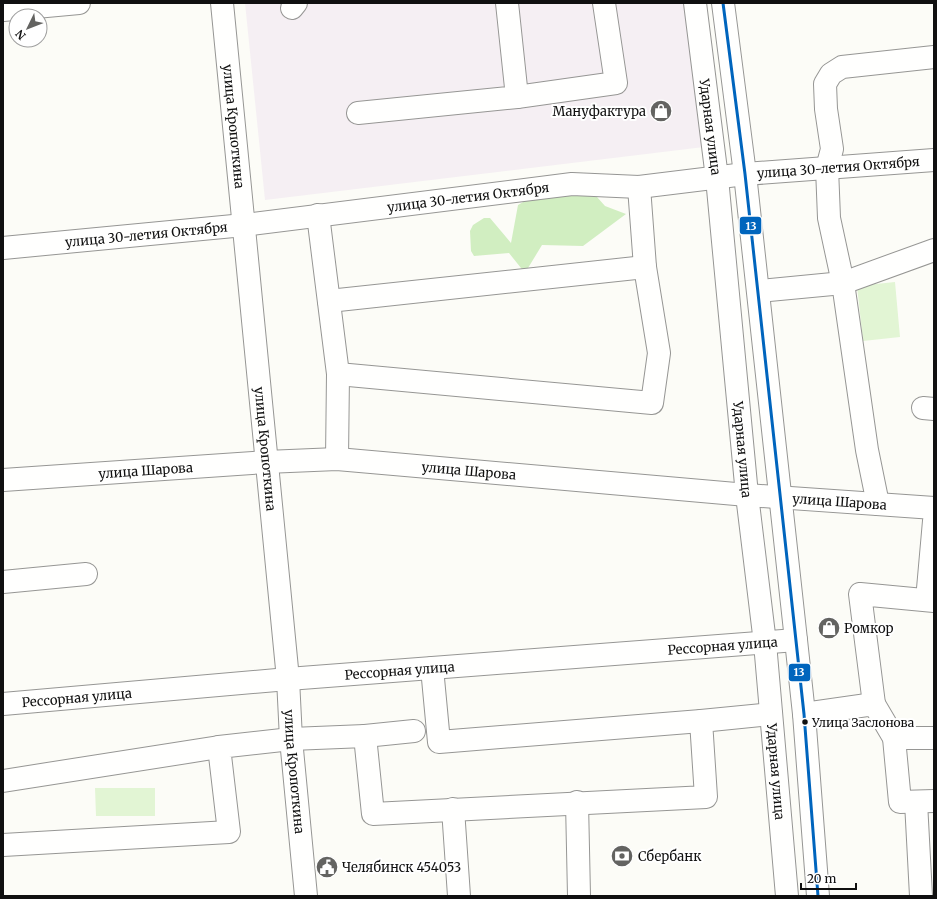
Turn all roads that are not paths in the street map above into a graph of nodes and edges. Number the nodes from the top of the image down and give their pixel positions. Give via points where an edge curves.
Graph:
1 (79, 3) edge
2 (222, 3) edge
3 (507, 3) edge
4 (604, 3) edge
5 (694, 3) edge
6 (723, 3) edge
7 (3, 10) edge
8 (934, 57) edge
9 (517, 96) junction
10 (358, 113) dead end
11 (934, 160) edge
12 (827, 168) junction
13 (745, 174) junction
14 (717, 178) junction
15 (640, 187) junction
16 (318, 215) junction
17 (244, 226) junction
18 (3, 248) edge
19 (934, 250) edge
20 (646, 267) junction
21 (843, 283) junction
22 (759, 291) junction
23 (329, 301) junction
24 (338, 374) junction
25 (337, 459) junction
26 (266, 462) junction
27 (3, 480) edge
28 (747, 495) junction
29 (780, 497) junction
30 (878, 504) junction
31 (934, 508) edge
32 (934, 521) edge
33 (86, 574) dead end
34 (3, 582) edge
35 (930, 600) edge
36 (796, 640) junction
37 (765, 643) junction
38 (432, 668) junction
39 (288, 679) junction
40 (3, 704) edge
41 (874, 704) junction
42 (771, 714) junction
43 (804, 714) junction
44 (701, 721) junction
45 (414, 731) dead end
46 (365, 736) junction
47 (894, 738) junction
48 (934, 738) edge
49 (292, 739) junction
50 (219, 747) junction
51 (3, 781) edge
52 (577, 802) junction
53 (925, 802) edge
54 (453, 809) junction
55 (3, 845) edge
56 (306, 896) edge
57 (459, 896) edge
58 (579, 896) edge
59 (787, 896) edge
60 (818, 896) edge
61 (921, 896) edge
62 (930, 896) edge
63 (934, 896) edge

1 - 7 street
2 - 17 street, улица Кропоткина
3 - 9 street
4 - 9 street via 616,83
5 - 14 street, Ударная улица
6 - 13 street
8 - 12 street via 842,67 831,74 825,84 832,149
9 - 10 street
11 - 12 street, улица 30-летия Октября
12 - 13 street, улица 30-летия Октября
12 - 21 street via 829,218
13 - 14 street, улица 30-летия Октября
13 - 22 street
14 - 15 street, улица 30-летия Октября
14 - 28 street, Ударная улица
15 - 16 street, улица 30-летия Октября via 572,184
15 - 20 street
16 - 17 street, улица 30-летия Октября
16 - 23 street
17 - 18 street, улица 30-летия Октября
17 - 26 street, улица Кропоткина
19 - 21 street
20 - 23 street
20 - 24 street via 659,354 652,403
21 - 22 street
21 - 30 street via 867,450
22 - 29 street
23 - 24 street via 323,328
24 - 25 street
25 - 26 street, улица Шарова
25 - 28 street, улица Шарова
26 - 27 street, улица Шарова
26 - 39 street, улица Кропоткина
28 - 29 street, улица Шарова
28 - 37 street, Ударная улица
29 - 30 street, улица Шарова
29 - 36 street
30 - 31 street, улица Шарова
32 - 35 street
33 - 34 street
35 - 41 street via 860,594
36 - 37 street, Рессорная улица
36 - 43 street
37 - 38 street, Рессорная улица
37 - 42 street, Ударная улица
38 - 39 street, Рессорная улица
38 - 44 street via 439,742
39 - 40 street, Рессорная улица
39 - 49 street, улица Кропоткина
41 - 43 street
41 - 47 street
42 - 44 street
42 - 59 street, Ударная улица
43 - 60 street
44 - 52 street via 706,797
45 - 46 street
46 - 49 street
46 - 54 street via 374,814
47 - 48 street
47 - 53 street via 900,802
49 - 50 street
49 - 56 street, улица Кропоткина
50 - 51 street
50 - 55 street via 229,832
52 - 54 street
52 - 58 street
53 - 61 street
54 - 57 street
62 - 63 street

